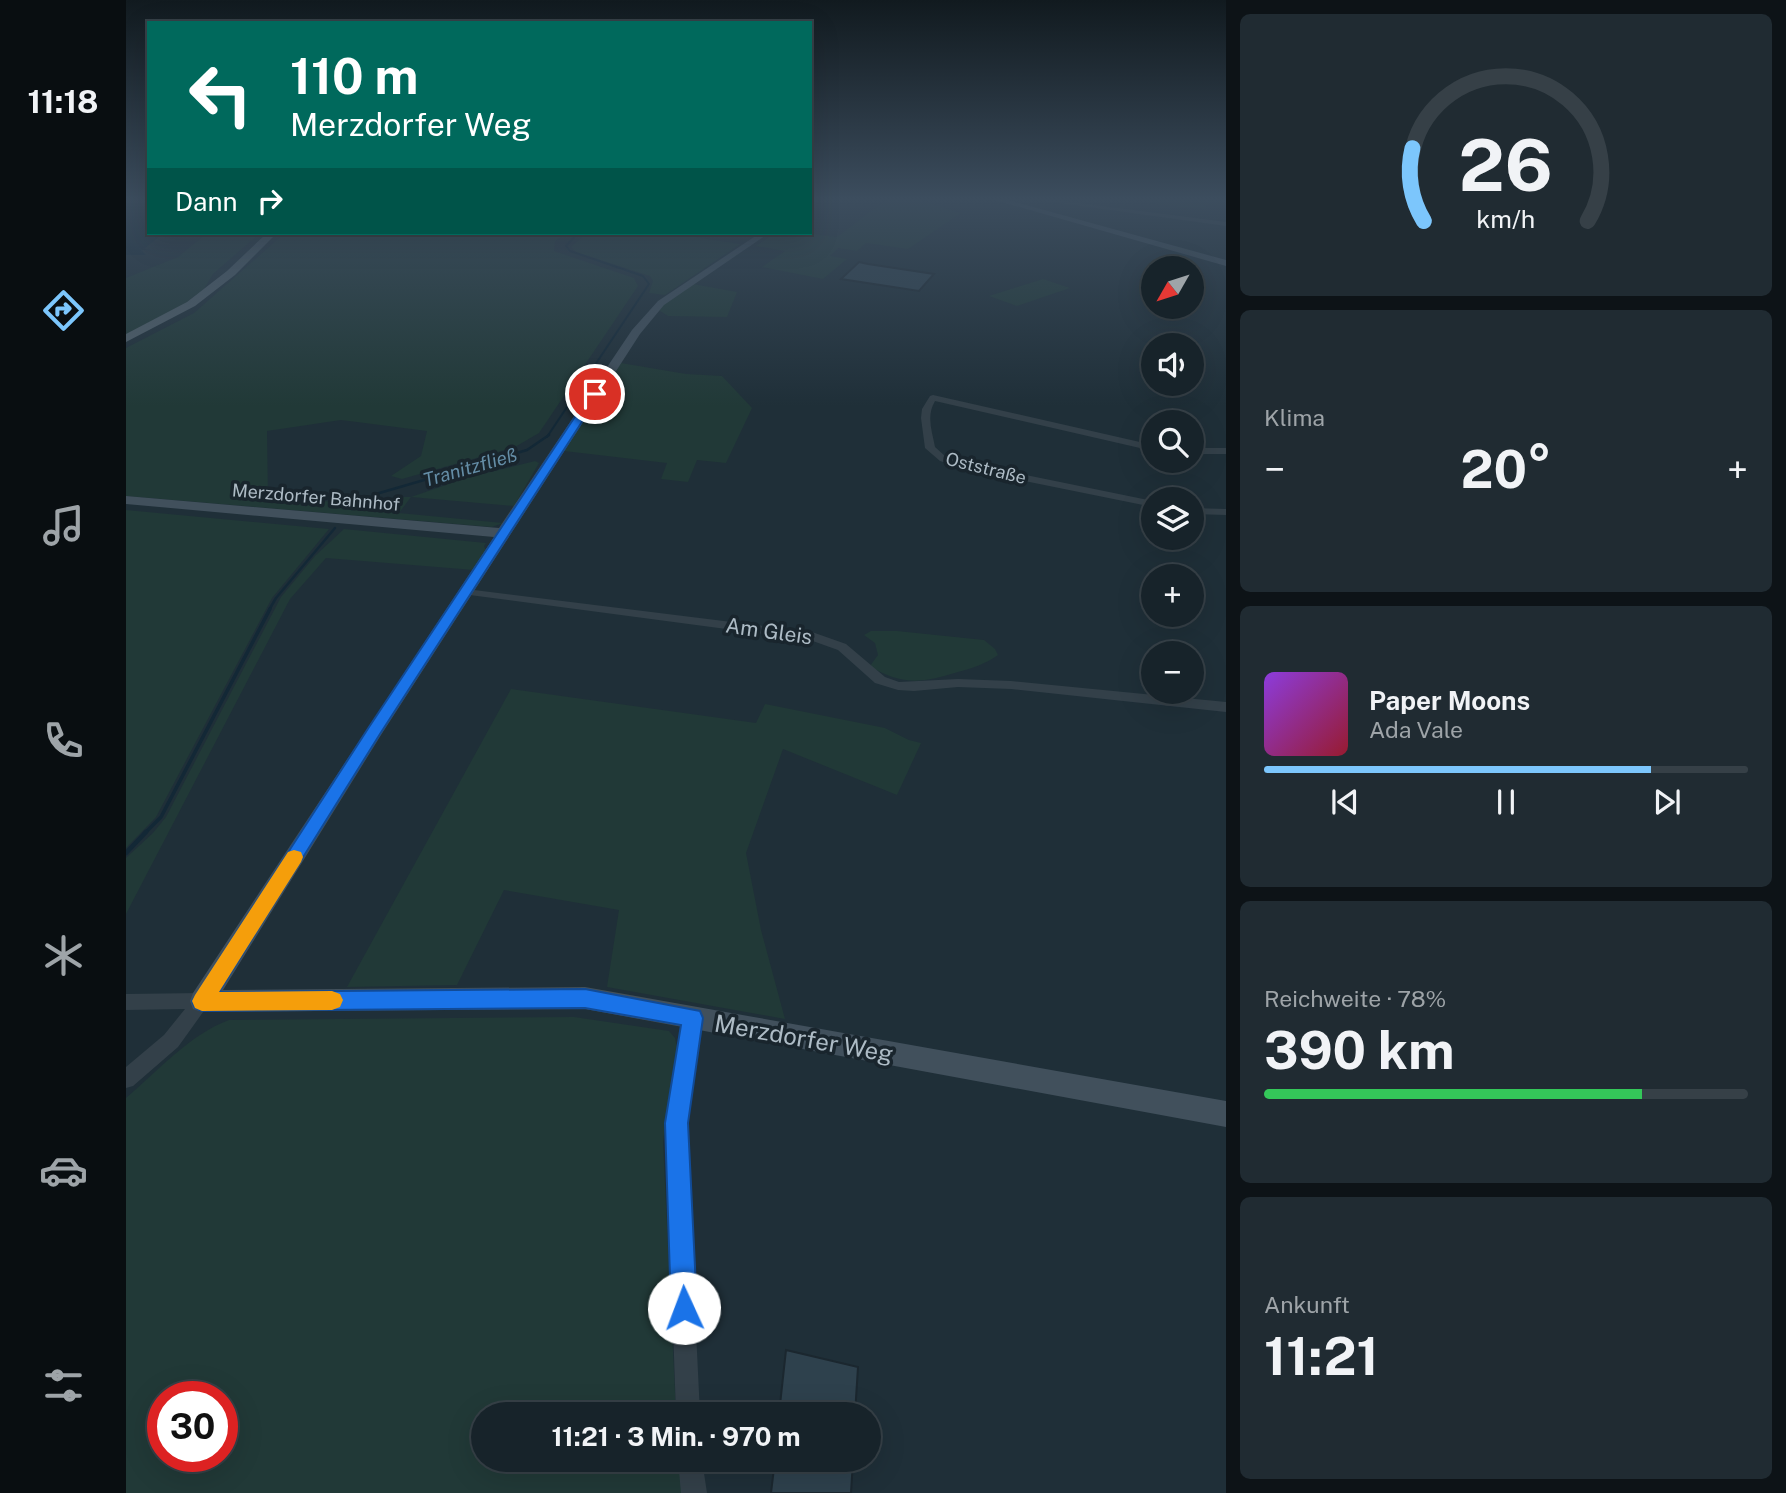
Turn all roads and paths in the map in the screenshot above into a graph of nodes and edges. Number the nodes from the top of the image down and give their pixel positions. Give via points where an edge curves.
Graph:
1 (238, 267) edge
2 (715, 267) edge
3 (126, 339) edge
4 (1141, 445) edge
5 (1204, 450) edge
6 (1226, 451) edge
7 (126, 500) edge
8 (1141, 501) edge
9 (1204, 511) edge
10 (1226, 512) edge
11 (504, 533) junction
12 (466, 592) junction
13 (1226, 707) edge
14 (202, 1001) junction
15 (126, 1002) edge
16 (693, 1018) junction
17 (126, 1079) edge
18 (1226, 1114) edge
19 (688, 1402) edge
20 (691, 1472) edge
21 (694, 1493) edge

1 - 3 main road via 191,304
2 - 11 street via 662,303 630,341
4 - 8 street, Oststraße via 933,398 926,409 930,448 952,463
5 - 6 street
7 - 11 street, Merzdorfer Bahnhof
9 - 10 street
11 - 12 street
12 - 13 street, Am Gleis via 812,636 842,647 880,680 898,686 1011,685
12 - 14 street
14 - 15 street, Merzdorfer Weg
14 - 16 street, Merzdorfer Weg via 585,998
14 - 17 street via 171,1041
16 - 18 street, Merzdorfer Weg
16 - 19 street via 676,1123
20 - 21 street

